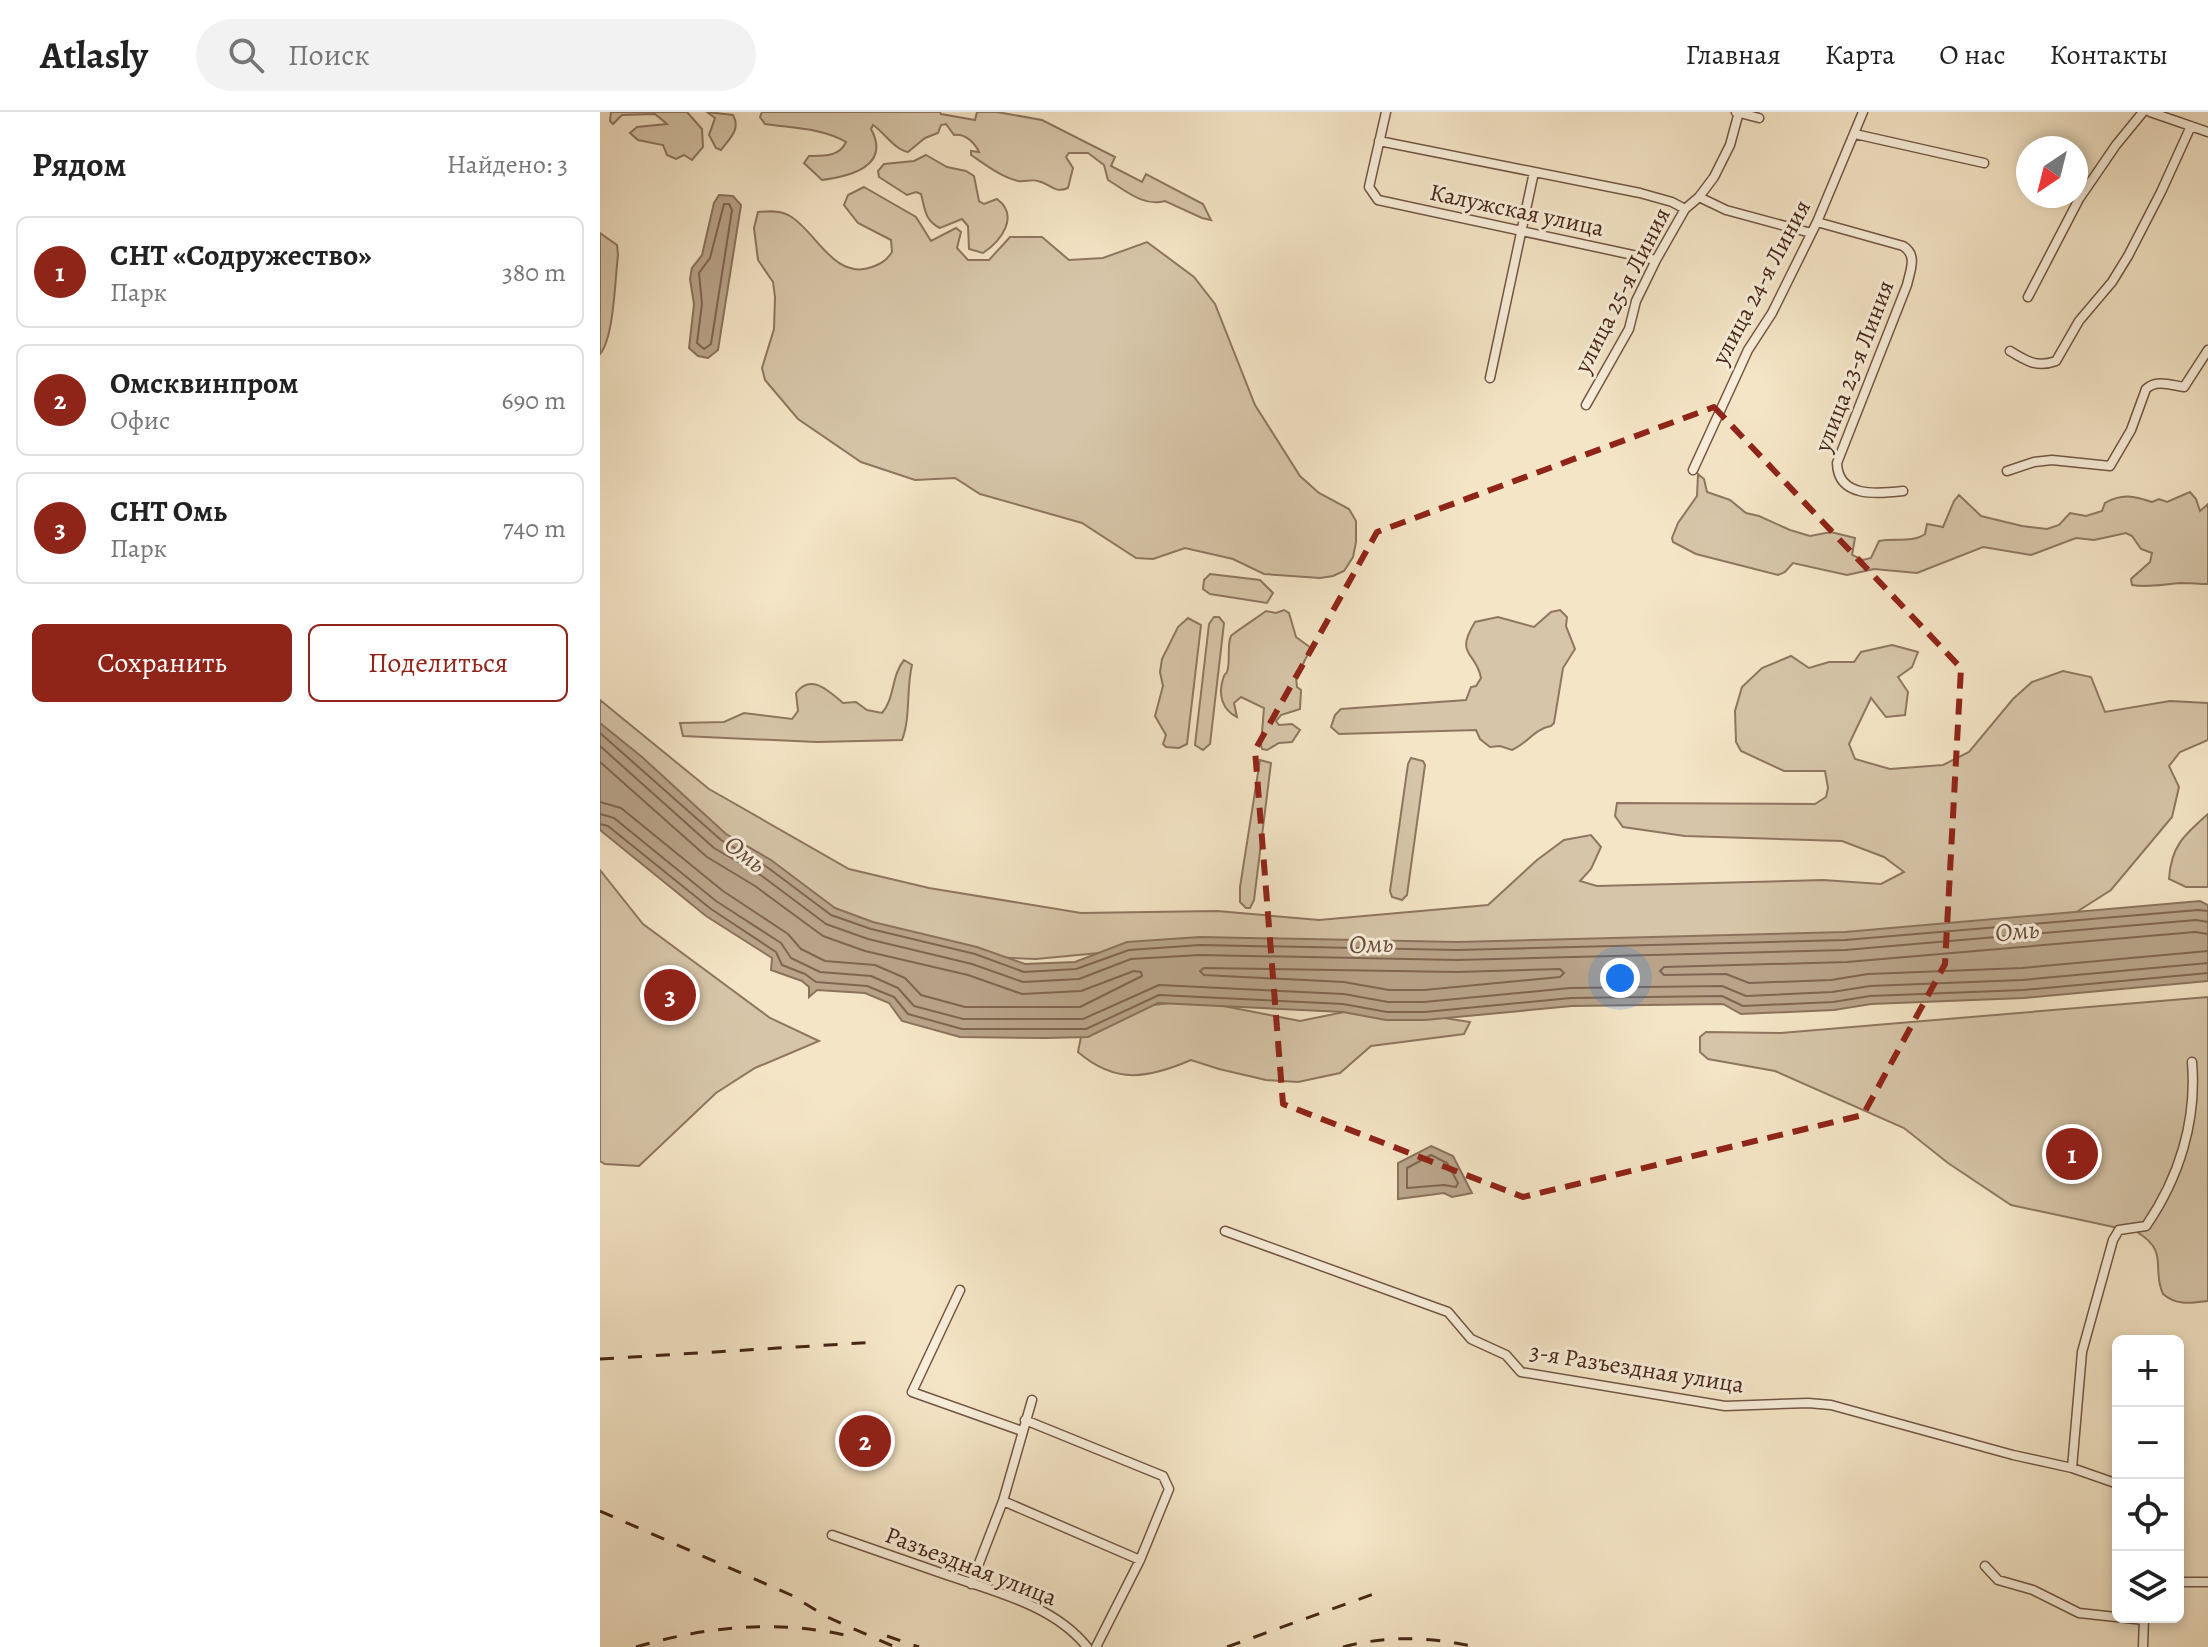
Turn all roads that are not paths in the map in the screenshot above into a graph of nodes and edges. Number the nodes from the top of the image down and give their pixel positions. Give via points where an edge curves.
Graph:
1 (1386, 112) edge
2 (1738, 112) edge
3 (1863, 112) edge
4 (2143, 112) edge
5 (2150, 112) edge
6 (1759, 118) dead end
7 (2191, 126) junction
8 (2208, 132) edge
9 (1855, 134) junction
10 (1379, 141) junction
11 (1984, 163) dead end
12 (1534, 172) junction
13 (1699, 197) junction
14 (1685, 209) junction
15 (1817, 222) junction
16 (1522, 231) junction
17 (1811, 233) junction
18 (1656, 260) junction
19 (2028, 297) dead end
20 (2208, 350) edge
21 (2010, 351) dead end
22 (1490, 378) dead end
23 (1586, 405) dead end
24 (1693, 470) dead end
25 (2007, 471) dead end
26 (1903, 491) dead end
27 (2192, 1062) dead end
28 (1225, 1231) dead end
29 (960, 1290) dead end
30 (1032, 1400) dead end
31 (1025, 1420) junction
32 (1022, 1431) junction
33 (2072, 1468) junction
34 (2112, 1482) edge
35 (1003, 1501) junction
36 (832, 1535) dead end
37 (1140, 1560) junction
38 (1985, 1566) dead end
39 (2184, 1582) edge
40 (2208, 1582) edge
41 (971, 1584) junction
42 (2112, 1616) edge
43 (2144, 1623) edge
44 (1087, 1647) edge
45 (1096, 1647) edge
46 (2143, 1647) edge

1 - 10 street
2 - 6 street
2 - 13 street, улица 25-я Линия via 1730,145
3 - 9 street, улица 24-я Линия
4 - 19 street via 2079,199
5 - 7 street
7 - 8 street
7 - 21 street via 2128,256 2056,361 2029,363
9 - 11 street
9 - 15 street, улица 24-я Линия
10 - 12 street
10 - 16 street, Калужская улица via 1369,187 1372,196 1384,203
12 - 14 street via 1640,193
12 - 16 street
13 - 14 street, улица 25-я Линия
13 - 17 street via 1726,210
14 - 18 street, улица 25-я Линия
15 - 17 street, улица 24-я Линия
15 - 26 street, улица 23-я Линия via 1908,248 1912,262 1907,285 1837,463 1837,474 1854,490
16 - 18 street, Калужская улица
16 - 22 street
17 - 24 street, улица 24-я Линия via 1748,350
18 - 23 street, улица 25-я Линия via 1629,329
20 - 25 street via 2184,387 2158,383 2146,389 2110,466 2052,460
27 - 33 street via 2190,1127 2171,1185 2146,1226 2119,1230 2109,1254 2082,1352
28 - 33 street, 3-я Разъездная улица via 1448,1312 1471,1339 1506,1355 1521,1372 1725,1406 1831,1405
29 - 32 street via 912,1392
30 - 31 street
31 - 32 street
31 - 37 street via 1163,1476 1169,1489
32 - 35 street
33 - 34 street, 3-я Разъездная улица
35 - 37 street
35 - 41 street
36 - 41 street, Разъездная улица
37 - 45 street
38 - 42 street via 1998,1580 2079,1613
39 - 40 street
41 - 44 street, Разъездная улица via 1053,1617
43 - 46 street

